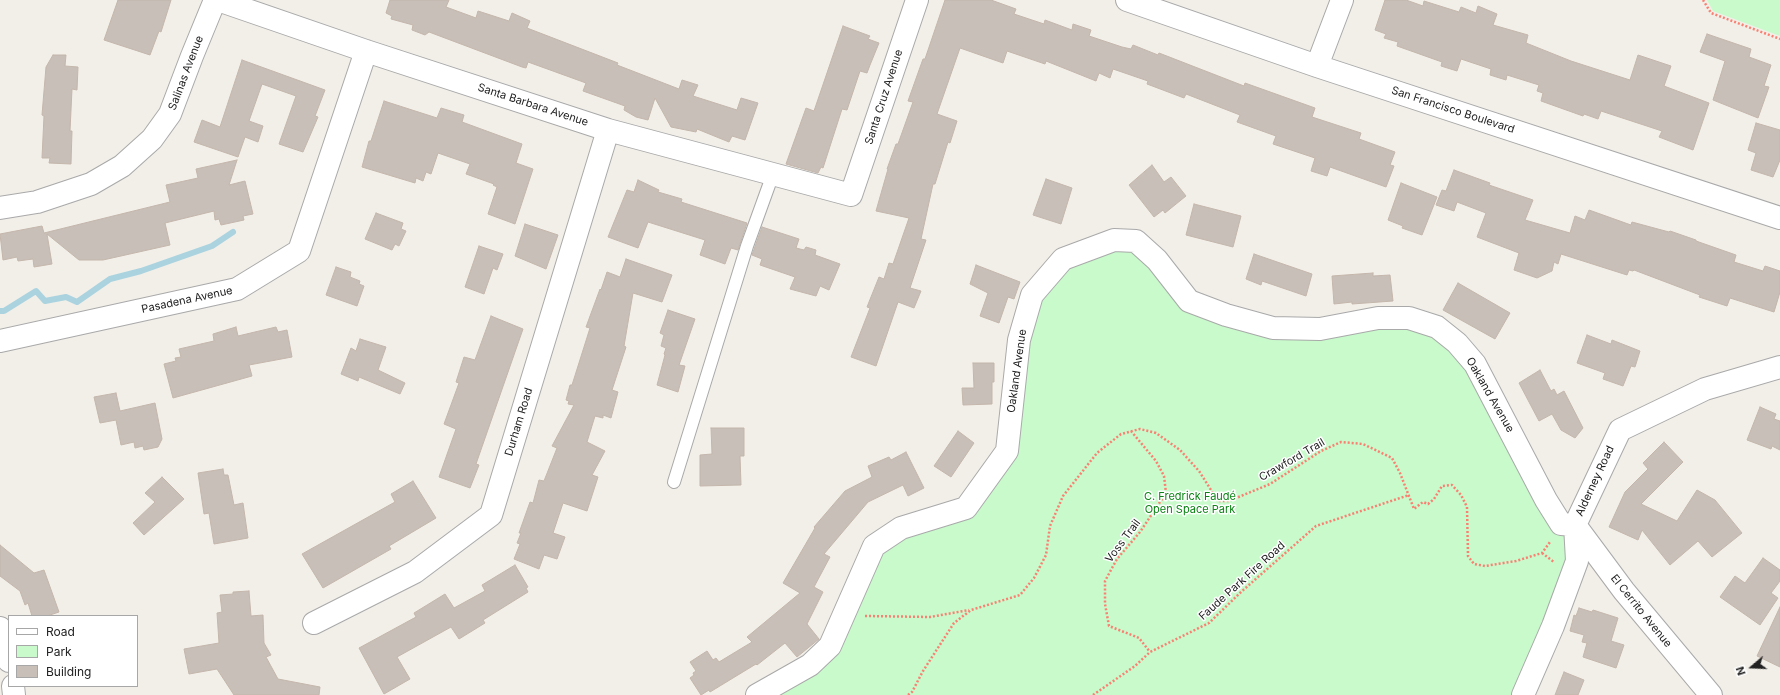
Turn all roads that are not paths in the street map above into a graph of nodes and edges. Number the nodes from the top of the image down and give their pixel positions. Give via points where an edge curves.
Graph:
1 (215, 0) edge
2 (218, 0) edge
3 (917, 0) edge
4 (1127, 0) edge
5 (1342, 0) edge
6 (366, 51) junction
7 (1317, 66) junction
8 (608, 130) junction
9 (773, 174) junction
10 (851, 195) joint
11 (0, 208) edge
12 (1780, 218) edge
13 (0, 341) edge
14 (1780, 367) edge
15 (674, 482) dead end
16 (1568, 524) junction
17 (314, 622) dead end
18 (0, 628) edge
19 (8, 654) edge
20 (757, 695) edge
21 (1523, 695) edge
22 (1711, 695) edge

1 - 11 street, Salinas Avenue via 170,114 152,139 122,166 91,184 37,202
2 - 6 street, Santa Barbara Avenue
3 - 10 street, Santa Cruz Avenue
4 - 7 street, San Francisco Boulevard
5 - 7 street
6 - 8 street, Santa Barbara Avenue
6 - 13 street, Pasadena Avenue via 299,251 237,289
7 - 12 street, San Francisco Boulevard
8 - 9 street, Santa Barbara Avenue
8 - 17 street, Durham Road via 491,515 415,572
9 - 10 street, Santa Barbara Avenue
9 - 15 lane via 747,246
14 - 16 street, Alderney Road via 1705,389 1620,430
16 - 20 street, Oakland Avenue via 1546,500 1475,364 1457,343 1437,327 1409,318 1378,318 1320,329 1273,328 1226,315 1189,301 1157,260 1136,241 1114,240 1063,259 1032,295 1019,340 1007,451 966,508 900,528 874,546 830,646 810,665
16 - 21 street, Alderney Road via 1577,561 1553,626
16 - 22 street, El Cerrito Avenue
18 - 19 street via 5,634

